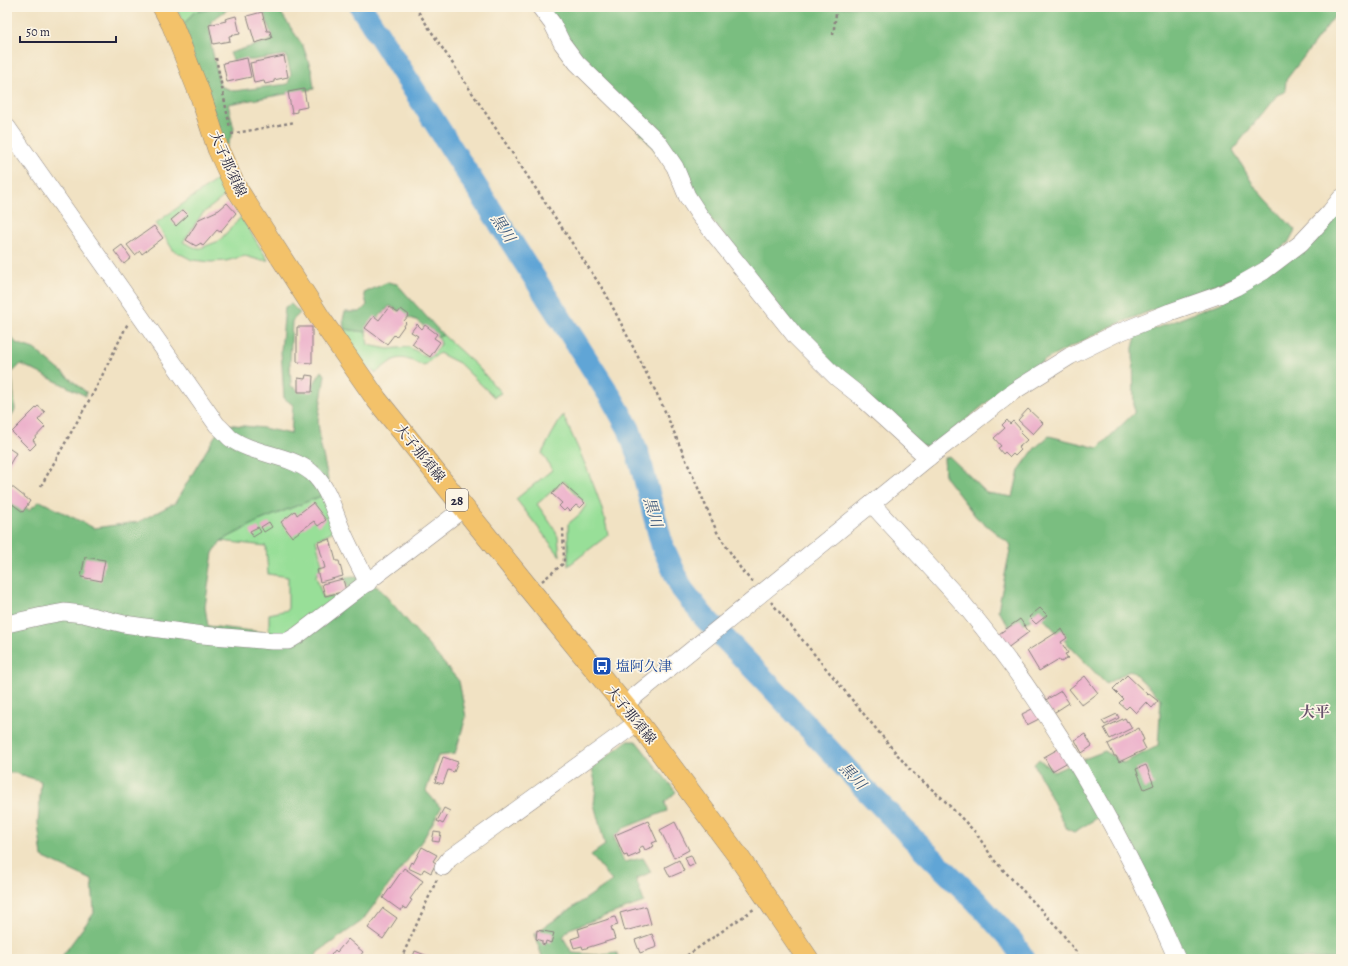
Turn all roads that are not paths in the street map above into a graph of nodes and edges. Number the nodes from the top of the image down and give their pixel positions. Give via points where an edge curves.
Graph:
1 (163, 7) edge
2 (540, 7) edge
3 (7, 127) edge
4 (1341, 198) edge
5 (928, 458) junction
6 (872, 504) junction
7 (464, 508) junction
8 (368, 583) junction
9 (7, 624) edge
10 (624, 705) junction
11 (638, 722) junction
12 (443, 866) road end
13 (808, 959) edge
14 (1177, 959) edge

1 - 7 main road, 大子那須線 / 28 via 172,24 218,149 235,186 320,318 377,400
2 - 5 street via 577,63 658,142 675,167 687,196 700,216 796,337 836,377
3 - 8 street via 217,425 230,438 296,463 311,472 320,482
4 - 5 street via 1301,243 1264,271 1236,287 1115,334 1070,356 1014,391
5 - 6 street
6 - 10 street
6 - 14 street via 965,607 1050,720 1120,839
7 - 8 street
7 - 10 main road, 大子那須線 / 28
8 - 9 street via 288,641 202,635 64,612
10 - 11 main road, 大子那須線 / 28
11 - 12 street via 449,859
11 - 13 main road, 大子那須線 / 28 via 738,856

